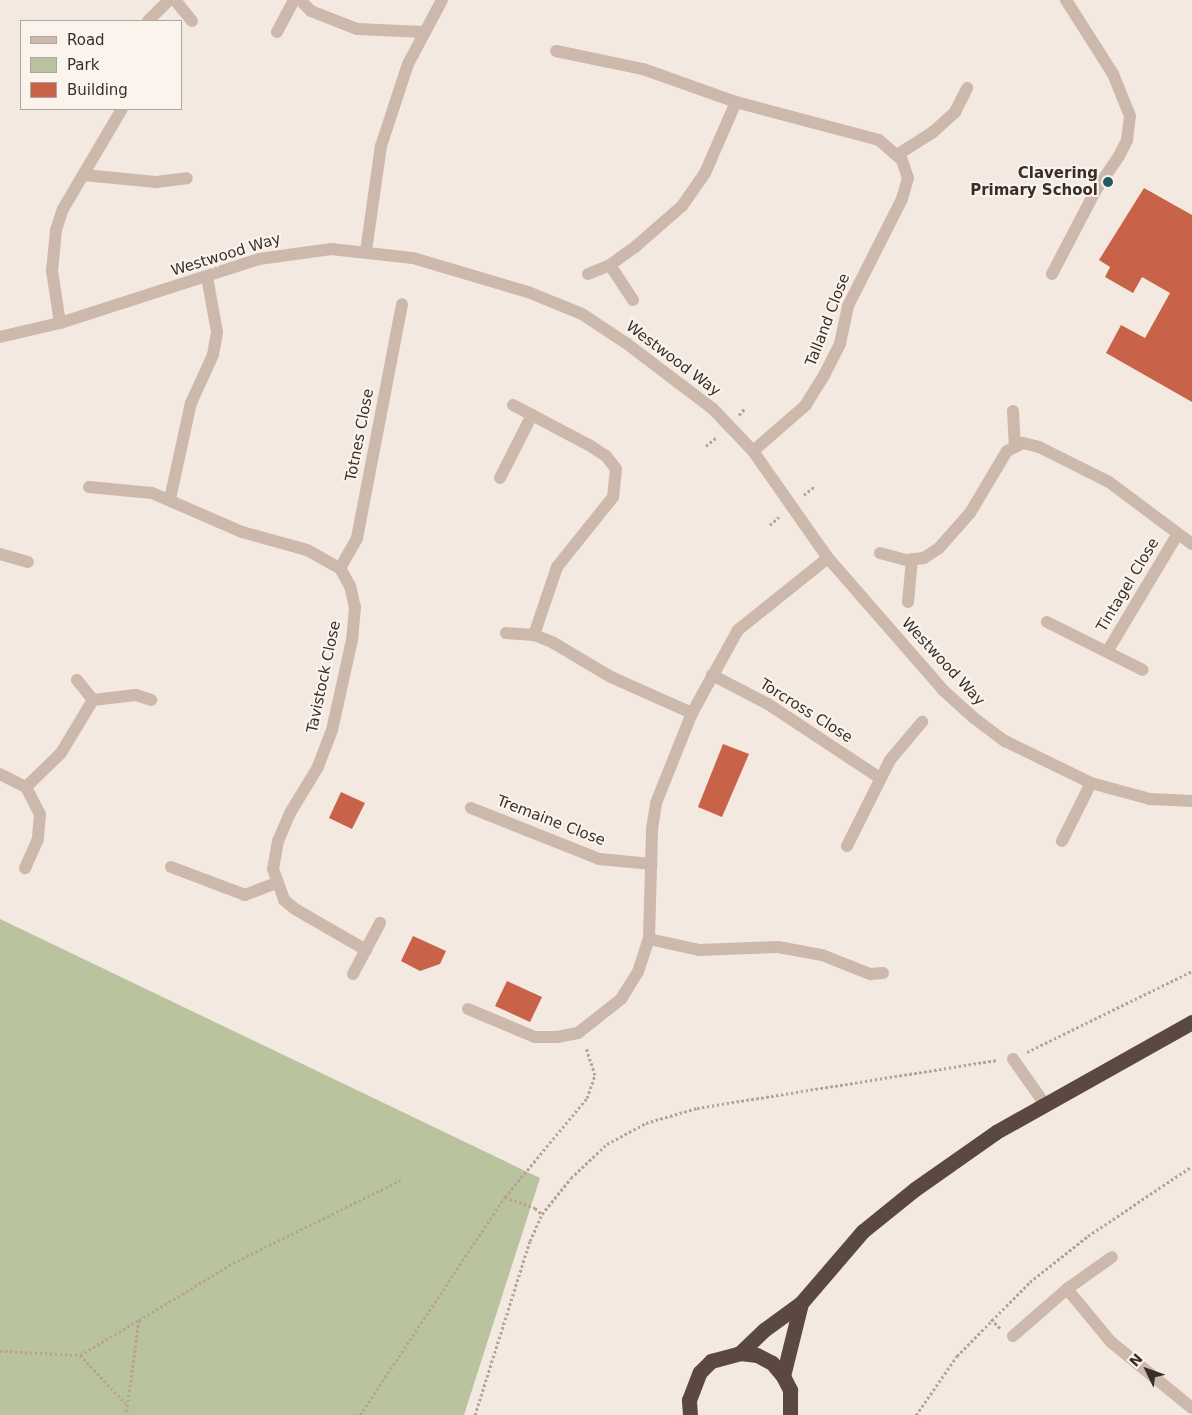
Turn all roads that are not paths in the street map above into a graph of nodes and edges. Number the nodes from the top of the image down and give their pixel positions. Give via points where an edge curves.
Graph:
1 (169, 0) edge
2 (175, 0) edge
3 (294, 0) edge
4 (300, 0) edge
5 (442, 0) edge
6 (1066, 0) edge
7 (149, 20) edge
8 (192, 21) dead end
9 (277, 32) dead end
10 (424, 32) junction
11 (556, 51) dead end
12 (967, 88) dead end
13 (736, 102) junction
14 (121, 110) edge
15 (897, 155) junction
16 (84, 175) junction
17 (188, 178) dead end
18 (366, 251) junction
19 (610, 265) junction
20 (588, 274) dead end
21 (1052, 274) dead end
22 (207, 277) junction
23 (633, 300) dead end
24 (402, 304) dead end
25 (60, 323) junction
26 (0, 337) edge
27 (513, 405) dead end
28 (1014, 411) dead end
29 (532, 415) junction
30 (1015, 445) junction
31 (753, 451) junction
32 (500, 478) dead end
33 (89, 487) dead end
34 (170, 499) junction
35 (1177, 535) junction
36 (1192, 544) edge
37 (880, 553) dead end
38 (0, 554) edge
39 (828, 558) junction
40 (912, 559) junction
41 (28, 562) dead end
42 (340, 568) junction
43 (908, 602) dead end
44 (1046, 622) dead end
45 (506, 633) dead end
46 (534, 635) junction
47 (1107, 652) junction
48 (1143, 670) dead end
49 (712, 675) junction
50 (77, 680) dead end
51 (93, 700) junction
52 (151, 700) dead end
53 (692, 713) junction
54 (922, 722) dead end
55 (0, 774) edge
56 (880, 778) junction
57 (1091, 783) junction
58 (26, 787) junction
59 (1192, 801) edge
60 (471, 808) dead end
61 (1062, 841) dead end
62 (847, 846) dead end
63 (652, 864) junction
64 (172, 867) dead end
65 (24, 868) dead end
66 (276, 883) junction
67 (380, 923) dead end
68 (649, 939) junction
69 (366, 950) junction
70 (883, 973) dead end
71 (353, 974) dead end
72 (468, 1009) dead end
73 (1192, 1022) edge
74 (1013, 1059) road end
75 (1044, 1103) junction
76 (1112, 1257) dead end
77 (1067, 1289) junction
78 (801, 1303) junction
79 (1013, 1336) dead end
80 (740, 1352) junction
81 (783, 1376) junction
82 (1192, 1408) edge
83 (793, 1412) edge
84 (690, 1415) edge

1 - 7 street
2 - 8 street
3 - 9 street
4 - 10 street via 311,11 356,29
5 - 10 street
6 - 21 street via 1113,74 1130,116 1127,140 1096,190
10 - 18 street via 408,64 381,146
11 - 13 street, Talland Close via 643,69
12 - 15 street via 955,112 933,132
13 - 15 street, Talland Close via 879,140
13 - 19 street via 705,173 682,206 659,229
14 - 16 street
15 - 31 street, Talland Close via 908,178 902,199 848,306 840,344 806,405
16 - 17 street via 156,182
16 - 25 street via 63,209 52,247 52,271
18 - 22 street, Westwood Way via 295,252 258,259
18 - 31 street, Westwood Way via 413,258 528,292 582,314 680,382 713,409
19 - 20 street
19 - 23 street
22 - 25 street, Westwood Way
22 - 34 street via 217,332 213,355 191,403
24 - 42 street, Totnes Close via 357,538
25 - 26 street, Westwood Way
27 - 29 street
28 - 30 street
29 - 32 street
29 - 46 street via 606,456 616,469 613,497 604,512 557,566
30 - 35 street, Tintagel Close via 1039,447 1109,482
30 - 40 street via 999,462 956,533 924,558
31 - 39 street, Westwood Way
33 - 34 street via 152,493
34 - 42 street via 242,532 307,550
35 - 36 street, Tintagel Close
35 - 47 street, Tintagel Close
37 - 40 street
38 - 41 street
39 - 49 street via 738,630
39 - 57 street, Westwood Way via 944,690 974,718 1013,745
40 - 43 street
42 - 66 street, Tavistock Close via 350,586 355,607 352,640 332,730 318,767 290,813 278,841 273,869
44 - 47 street, Tintagel Close
45 - 46 street
46 - 53 street via 611,677
47 - 48 street, Tintagel Close
49 - 53 street
49 - 56 street, Torcross Close via 768,704
50 - 51 street
51 - 52 street via 136,695
51 - 58 street via 60,753
53 - 63 street via 656,803
54 - 56 street via 890,760
55 - 58 street
56 - 62 street
57 - 59 street, Westwood Way via 1150,800
57 - 61 street
58 - 65 street via 40,814 38,839
60 - 63 street, Tremaine Close via 599,859
63 - 68 street
64 - 66 street via 245,895
66 - 69 street, Tavistock Close via 284,900 310,921
67 - 69 street
68 - 70 street via 699,950 759,946 799,950 822,955 870,974
68 - 72 street via 638,972 621,999 578,1033 557,1038 535,1037
69 - 71 street
73 - 75 highway
74 - 75 street via 1026,1073
75 - 78 highway via 915,1188 863,1231
76 - 77 street
77 - 79 street
77 - 82 street via 1111,1342
78 - 80 highway
78 - 81 highway
80 - 81 highway via 764,1359
80 - 84 highway via 725,1355 700,1372 690,1392
81 - 83 highway

